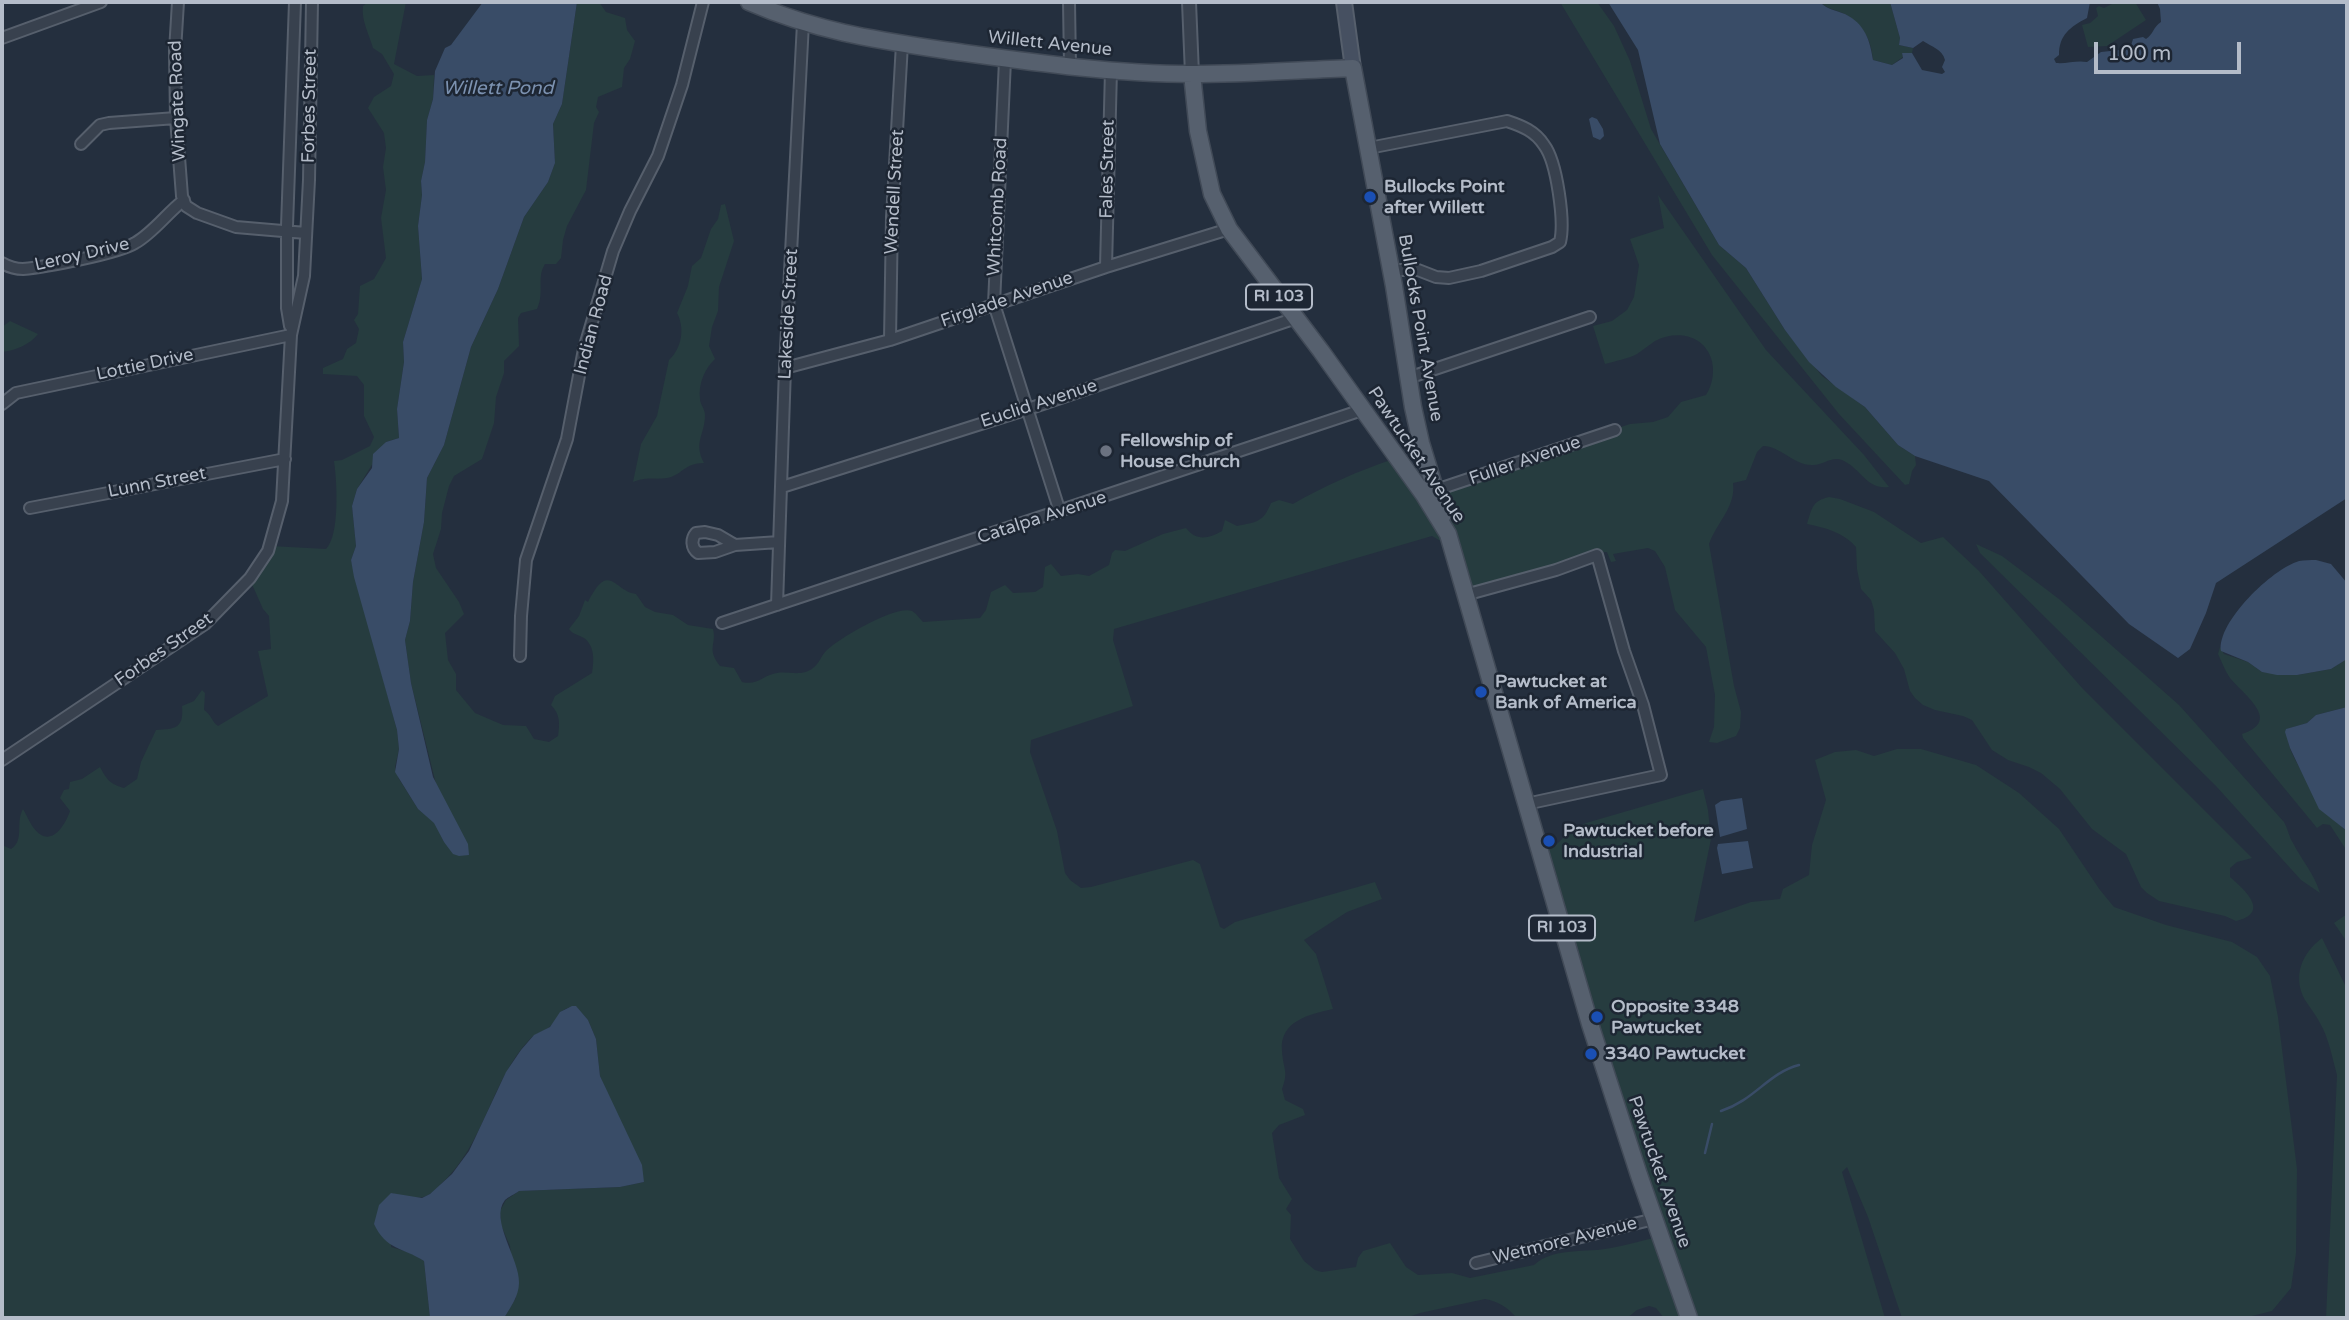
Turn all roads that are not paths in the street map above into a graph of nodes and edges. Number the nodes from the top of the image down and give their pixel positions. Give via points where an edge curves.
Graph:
1 (101, 2) edge
2 (178, 2) edge
3 (295, 2) edge
4 (312, 2) edge
5 (703, 2) edge
6 (1069, 2) edge
7 (1188, 2) edge
8 (1344, 2) edge
9 (759, 4) edge
10 (803, 23) junction
11 (2, 38) edge
12 (902, 44) junction
13 (1005, 60) junction
14 (1070, 66) junction
15 (1353, 68) junction
16 (1111, 70) junction
17 (1192, 74) junction
18 (176, 118) junction
19 (81, 144) dead end
20 (1369, 148) junction
21 (184, 200) junction
22 (1229, 229) junction
23 (287, 232) junction
24 (306, 233) junction
25 (2, 263) edge
26 (1106, 267) junction
27 (1391, 270) junction
28 (994, 304) junction
29 (1590, 317) dead end
30 (1296, 318) junction
31 (291, 335) junction
32 (890, 340) junction
33 (785, 368) junction
34 (1408, 378) junction
35 (2, 404) edge
36 (1028, 409) junction
37 (1362, 410) junction
38 (1615, 430) dead end
39 (1421, 443) junction
40 (1393, 454) junction
41 (285, 459) junction
42 (782, 487) junction
43 (1430, 493) junction
44 (30, 508) dead end
45 (1060, 512) junction
46 (1448, 534) joint
47 (779, 542) junction
48 (735, 545) dead end
49 (1465, 595) junction
50 (777, 605) junction
51 (722, 623) dead end
52 (520, 656) dead end
53 (2, 760) edge
54 (1526, 804) junction
55 (1654, 1219) junction
56 (1476, 1263) dead end
57 (1689, 1318) edge

1 - 11 street
2 - 18 street, Wingate Road
3 - 23 street, Forbes Street
4 - 24 street, Forbes Street
5 - 52 street, Indian Road via 658,156 613,251 584,349 567,439 526,560
6 - 14 street
7 - 17 street, Pawtucket Avenue
8 - 15 main road, Bullocks Point Avenue
9 - 10 main road, Willett Avenue
10 - 12 main road, Willett Avenue
10 - 33 street, Lakeside Street
12 - 13 main road, Willett Avenue
12 - 32 street, Wendell Street
13 - 14 main road, Willett Avenue
13 - 28 street, Whitcomb Road
14 - 16 main road, Willett Avenue
15 - 17 main road, Willett Avenue
15 - 20 main road, Bullocks Point Avenue / RI 103
16 - 17 main road, Willett Avenue
16 - 26 street, Fales Street
17 - 22 main road, Pawtucket Avenue / RI 103 via 1212,194
18 - 19 street via 109,122
18 - 21 street, Wingate Road
20 - 27 main road, Bullocks Point Avenue / RI 103
20 - 27 street via 1507,121 1526,128 1544,144 1557,188 1563,232 1552,247 1449,278 1418,270
21 - 23 street via 197,213 236,227
21 - 25 street, Leroy Drive via 131,246 23,269
22 - 26 street, Firglade Avenue
22 - 30 main road, Pawtucket Avenue / RI 103
23 - 24 street
23 - 31 street, Forbes Street
24 - 31 street, Forbes Street
26 - 28 street, Firglade Avenue
27 - 34 main road, Bullocks Point Avenue / RI 103
28 - 32 street, Firglade Avenue
28 - 36 street, Whitcomb Road
29 - 34 street
30 - 36 street, Euclid Avenue
30 - 37 main road, Pawtucket Avenue / RI 103
31 - 35 street, Lottie Drive via 16,393
31 - 41 street, Forbes Street
32 - 33 street, Firglade Avenue
33 - 42 street, Lakeside Street
34 - 39 main road, Bullocks Point Avenue / RI 103
36 - 42 street, Euclid Avenue
36 - 45 street, Whitcomb Road
37 - 40 main road, Pawtucket Avenue / RI 103
37 - 45 street, Catalpa Avenue
38 - 43 street, Fuller Avenue
39 - 40 main road
39 - 43 main road, Bullocks Point Avenue / RI 103
40 - 43 main road, Pawtucket Avenue / RI 103
41 - 44 street, Lunn Street
41 - 53 street, Forbes Street via 282,501 268,551 228,603 205,624
42 - 47 street, Lakeside Street
43 - 46 main road, Bullocks Point Avenue / RI 103
45 - 50 street, Catalpa Avenue
46 - 49 main road, Pawtucket Avenue / RI 103
47 - 48 street
47 - 50 street, Lakeside Street
49 - 54 main road, Pawtucket Avenue / RI 103
49 - 54 street via 1597,555 1643,705 1661,775
50 - 51 street, Catalpa Avenue
54 - 55 main road, Pawtucket Avenue / RI 103 via 1590,1024
55 - 56 street, Wetmore Avenue
55 - 57 main road, Pawtucket Avenue / RI 103

